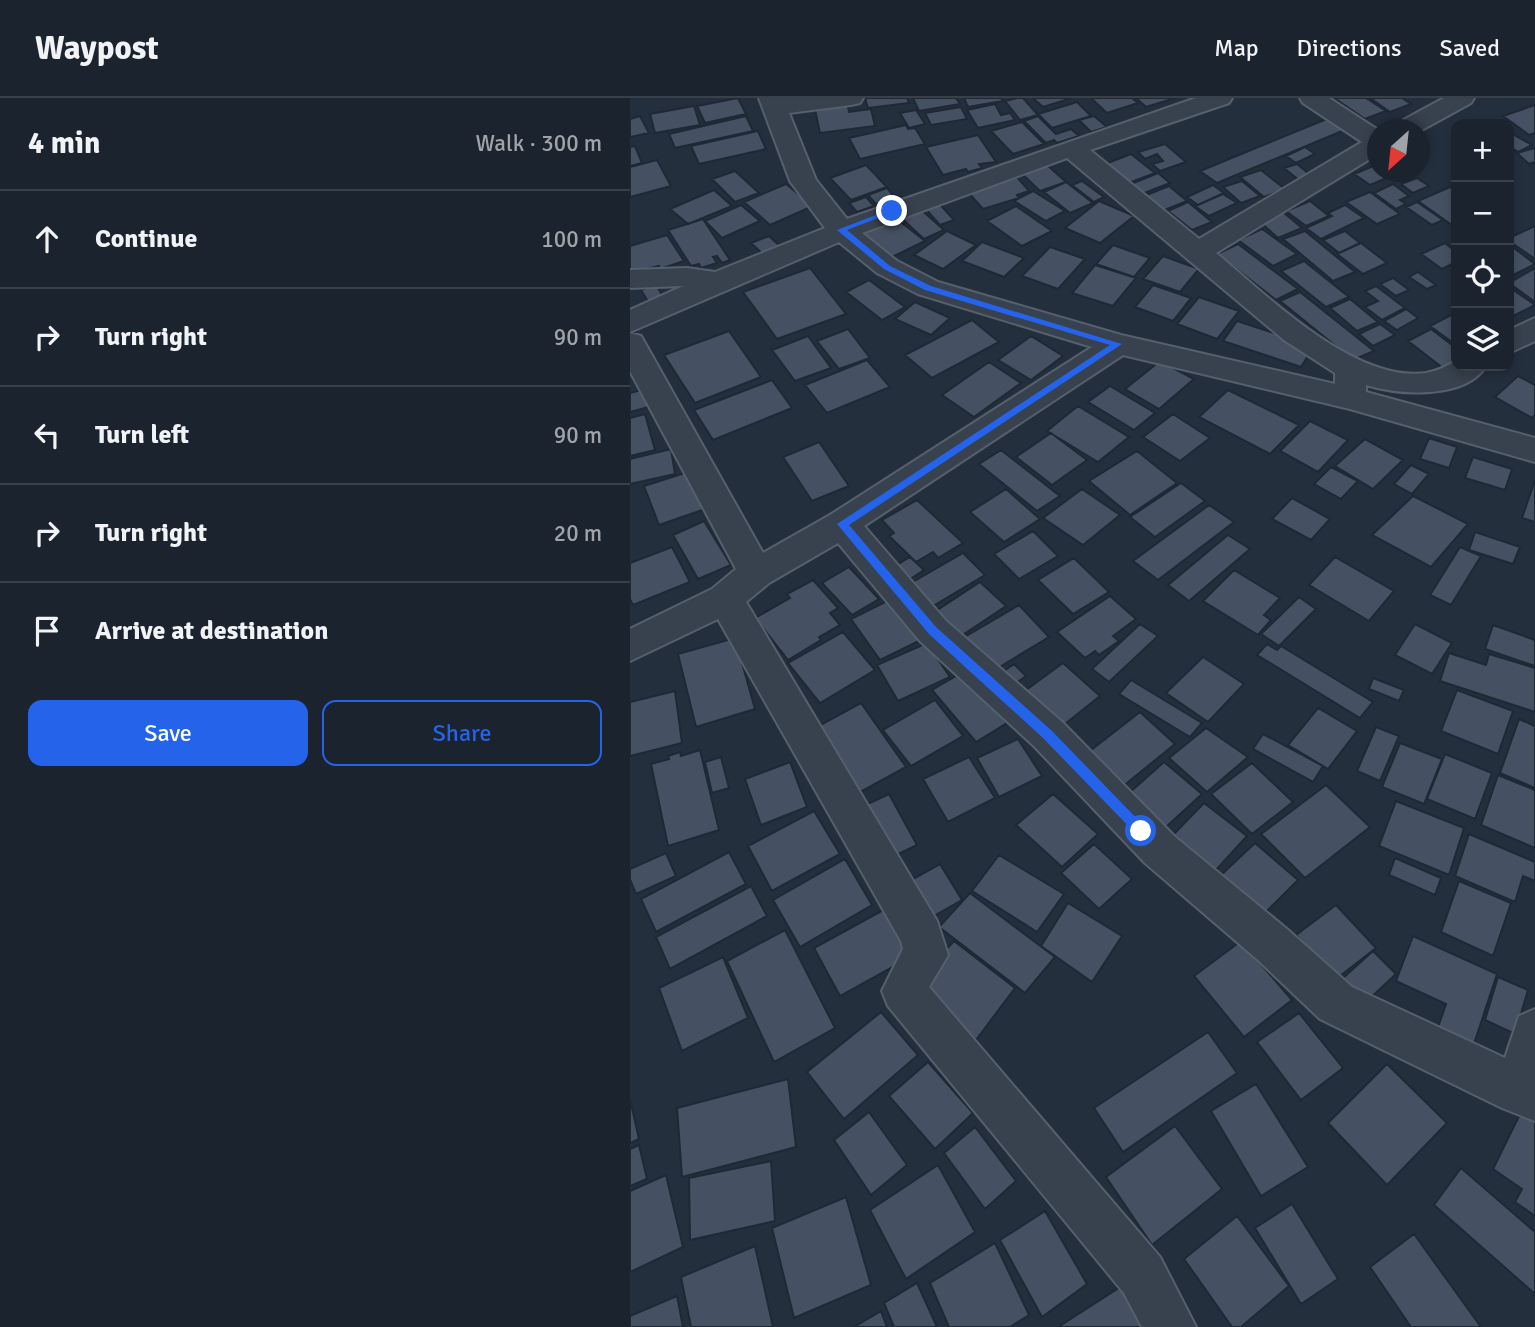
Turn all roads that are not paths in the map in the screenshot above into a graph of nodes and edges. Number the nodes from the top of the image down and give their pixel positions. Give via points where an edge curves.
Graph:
1 (851, 98) edge
2 (1220, 98) edge
3 (1311, 98) edge
4 (1462, 98) edge
5 (772, 102) edge
6 (1423, 119) edge
7 (1367, 135) edge
8 (1071, 148) junction
9 (1367, 148) edge
10 (841, 230) junction
11 (1196, 253) junction
12 (630, 279) edge
13 (715, 281) junction
14 (630, 322) edge
15 (1535, 328) edge
16 (1514, 340) edge
17 (630, 343) edge
18 (1118, 344) junction
19 (1463, 371) edge
20 (1350, 383) junction
21 (1535, 450) edge
22 (842, 524) junction
23 (741, 586) junction
24 (630, 646) edge
25 (1535, 1032) edge
26 (1527, 1094) edge
27 (1170, 1327) edge

1 - 5 street
2 - 8 street
3 - 7 street
4 - 6 street
5 - 10 street via 803,181
8 - 10 street
8 - 11 street
9 - 11 street
10 - 13 street
10 - 18 street via 887,267 928,288
11 - 20 street
12 - 13 street via 687,276
13 - 14 street
15 - 16 street
17 - 23 street
18 - 20 street
18 - 22 street
19 - 20 street via 1449,379 1417,384
20 - 21 street
22 - 23 street
22 - 26 street via 933,631 1048,734 1160,850 1336,1003
23 - 24 street
23 - 27 street via 922,936 926,955 904,991 1142,1275
25 - 26 street

